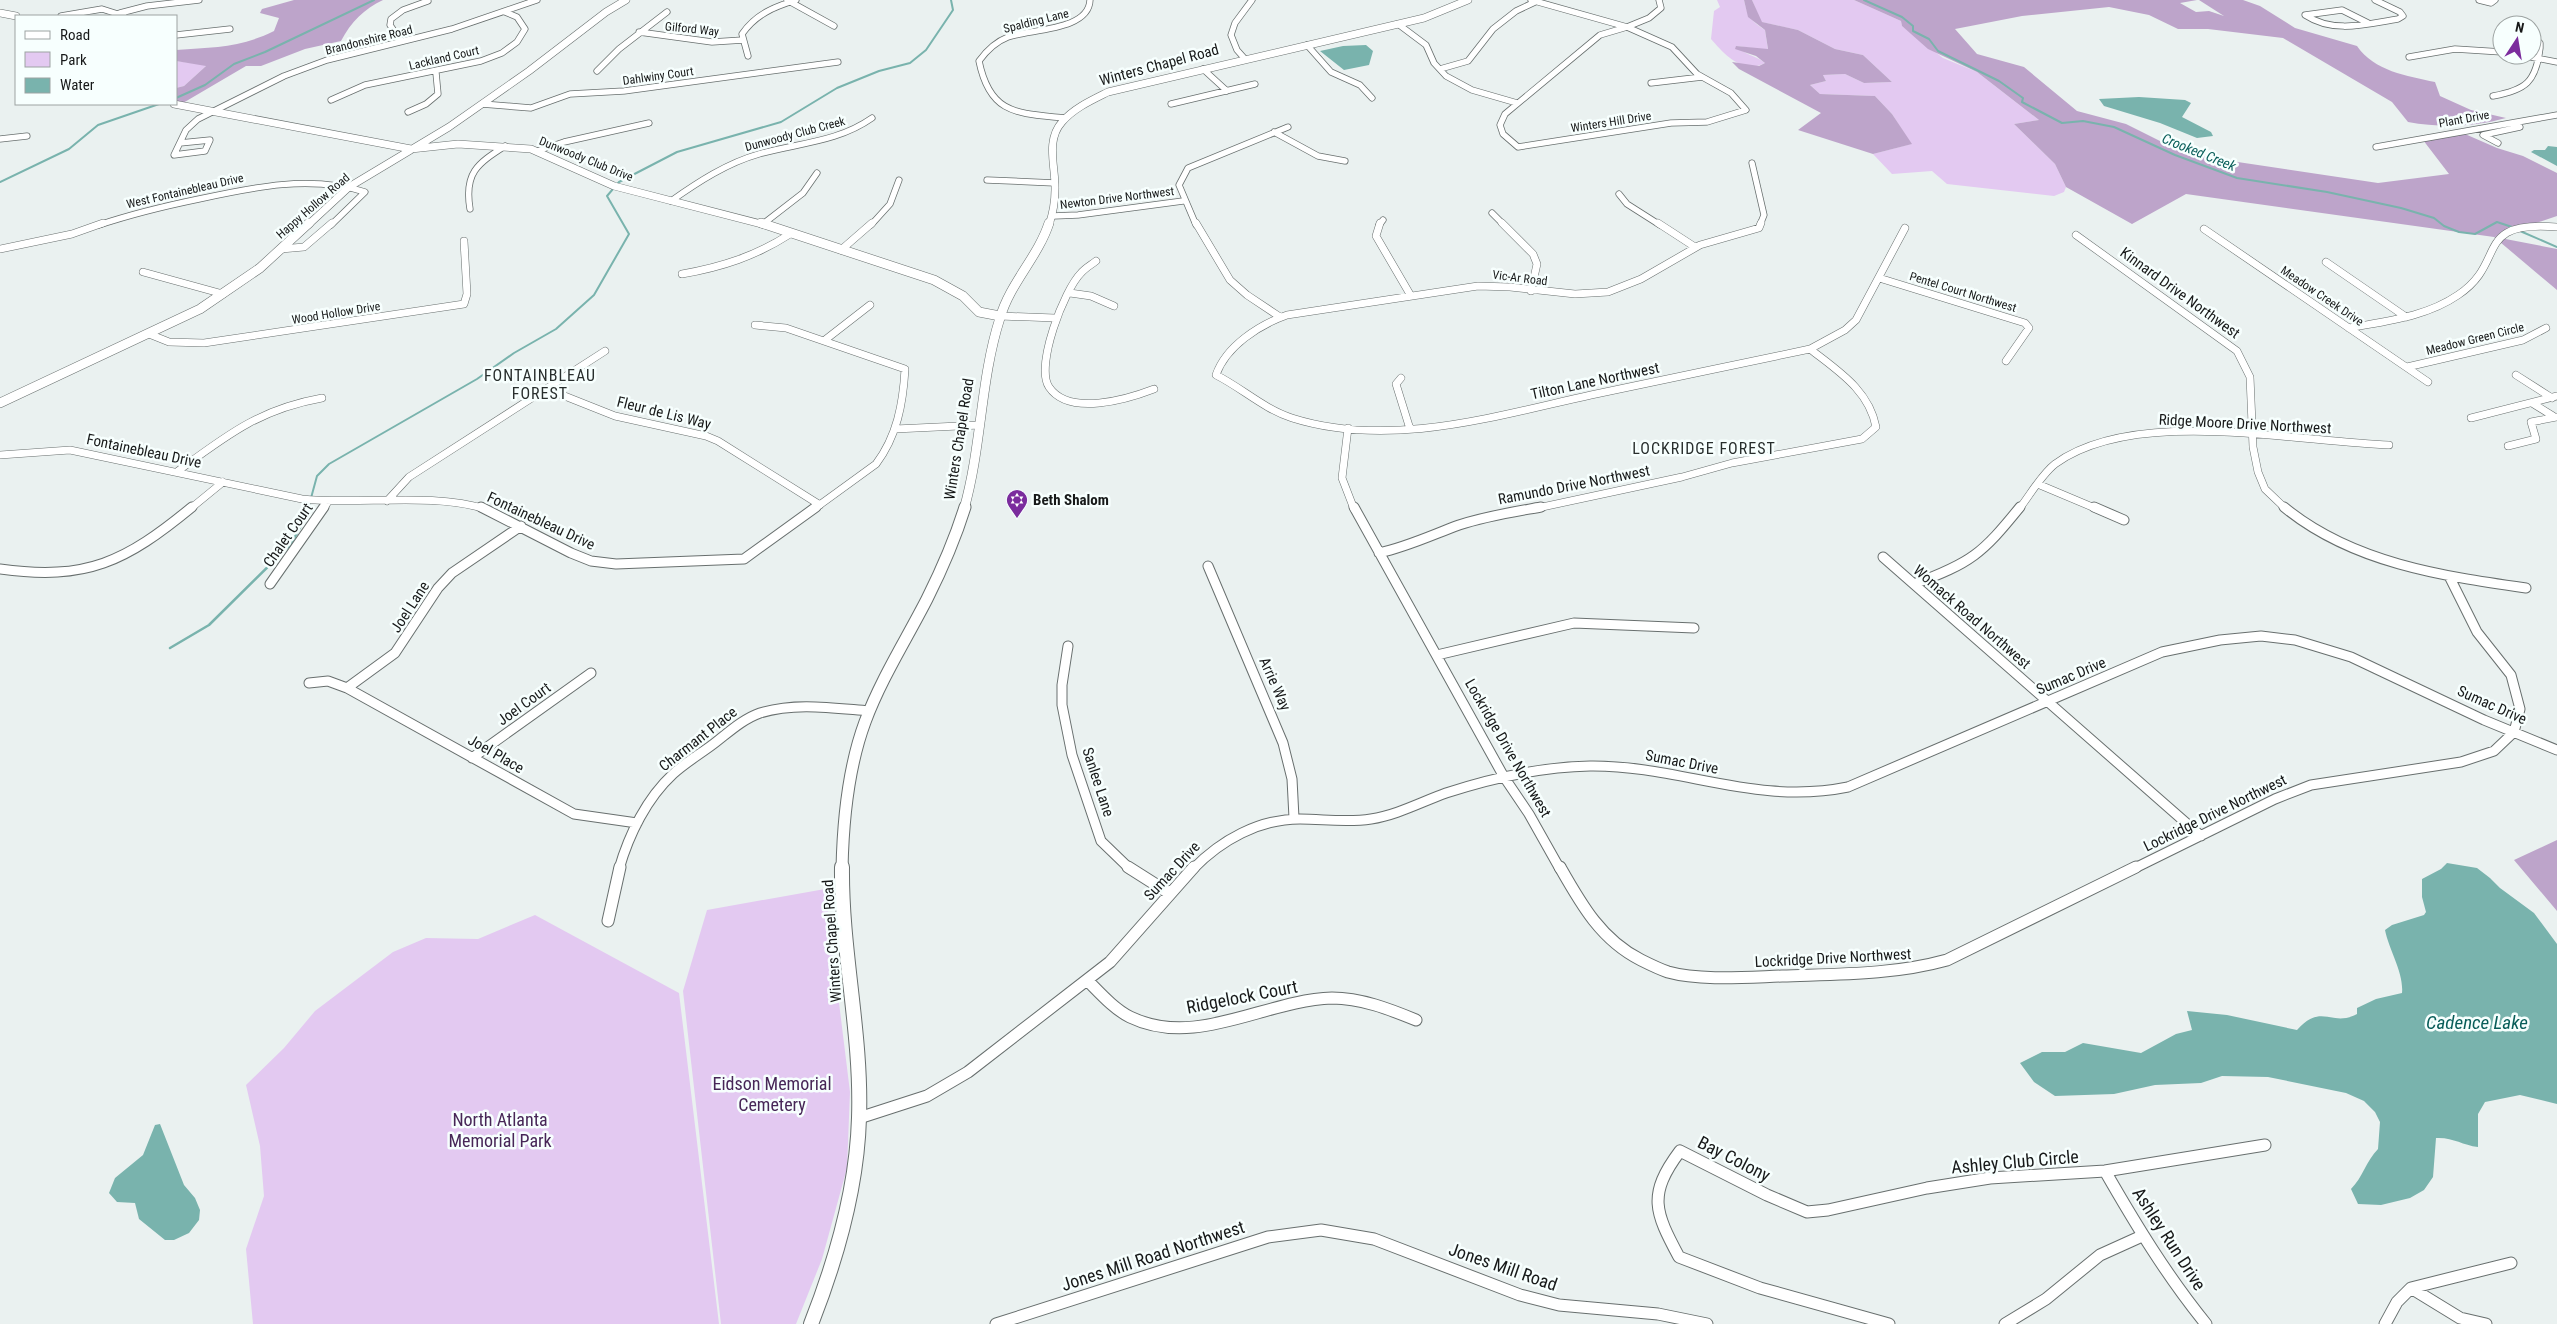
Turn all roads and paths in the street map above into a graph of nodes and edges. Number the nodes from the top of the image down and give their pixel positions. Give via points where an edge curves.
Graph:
1 (199, 0) edge
2 (537, 0) edge
3 (626, 0) edge
4 (796, 0) edge
5 (1090, 0) edge
6 (1252, 0) edge
7 (1468, 0) edge
8 (1659, 0) edge
9 (2375, 0) edge
10 (2479, 0) edge
11 (2495, 0) edge
12 (428, 1) edge
13 (789, 1) edge
14 (1533, 1) edge
15 (505, 12) junction
16 (667, 12) dead end
17 (0, 13) edge
18 (67, 15) edge
19 (123, 15) edge
20 (15, 16) edge
21 (2368, 23) junction
22 (1398, 24) junction
23 (834, 26) dead end
24 (1625, 26) junction
25 (230, 29) dead end
26 (639, 32) junction
27 (178, 35) edge
28 (743, 40) junction
29 (401, 42) junction
30 (1307, 45) junction
31 (2492, 51) edge
32 (748, 56) dead end
33 (2409, 56) dead end
34 (1245, 59) junction
35 (2542, 59) edge
36 (838, 62) dead end
37 (2557, 62) edge
38 (2536, 65) edge
39 (1203, 69) junction
40 (1440, 69) junction
41 (597, 71) dead end
42 (436, 72) junction
43 (1702, 77) junction
44 (1256, 84) dead end
45 (1651, 84) dead end
46 (1227, 90) junction
47 (2493, 96) dead end
48 (1372, 98) dead end
49 (331, 100) dead end
50 (1517, 103) junction
51 (482, 104) junction
52 (1171, 104) dead end
53 (178, 105) edge
54 (212, 112) junction
55 (408, 112) dead end
56 (2557, 115) edge
57 (872, 118) dead end
58 (1065, 118) junction
59 (2557, 120) edge
60 (649, 123) dead end
61 (1288, 127) dead end
62 (1274, 132) junction
63 (27, 136) dead end
64 (0, 139) edge
65 (180, 143) junction
66 (2498, 143) dead end
67 (505, 146) junction
68 (2376, 146) dead end
69 (411, 149) junction
70 (537, 152) junction
71 (1345, 161) dead end
72 (1752, 164) dead end
73 (817, 172) dead end
74 (899, 180) dead end
75 (987, 180) dead end
76 (1055, 183) junction
77 (349, 187) junction
78 (1619, 194) dead end
79 (671, 201) junction
80 (1184, 201) junction
81 (470, 209) dead end
82 (1492, 213) dead end
83 (1053, 216) junction
84 (1383, 220) dead end
85 (763, 224) junction
86 (2557, 226) edge
87 (1905, 228) dead end
88 (2204, 229) dead end
89 (790, 234) junction
90 (2076, 235) dead end
91 (464, 241) dead end
92 (1695, 247) junction
93 (0, 248) edge
94 (281, 249) junction
95 (841, 250) junction
96 (1096, 262) dead end
97 (2326, 262) dead end
98 (143, 272) dead end
99 (682, 274) dead end
100 (1879, 278) junction
101 (1532, 291) junction
102 (1070, 293) junction
103 (223, 294) junction
104 (1412, 296) junction
105 (870, 305) dead end
106 (1114, 306) dead end
107 (1000, 316) junction
108 (1280, 317) junction
109 (2406, 317) junction
110 (1055, 318) junction
111 (755, 325) dead end
112 (2349, 328) junction
113 (2546, 328) dead end
114 (149, 334) junction
115 (825, 340) junction
116 (1810, 348) junction
117 (605, 351) dead end
118 (2006, 361) dead end
119 (2407, 367) junction
120 (2516, 375) dead end
121 (1401, 378) dead end
122 (2428, 382) dead end
123 (1235, 384) joint
124 (547, 389) junction
125 (1154, 389) dead end
126 (2555, 397) edge
127 (322, 398) dead end
128 (0, 403) edge
129 (2532, 403) junction
130 (2555, 417) edge
131 (2471, 418) dead end
132 (980, 425) junction
133 (1348, 428) junction
134 (895, 429) junction
135 (1410, 429) junction
136 (2254, 436) junction
137 (2389, 445) dead end
138 (2508, 446) dead end
139 (0, 455) edge
140 (178, 471) junction
141 (223, 482) junction
142 (2040, 485) junction
143 (387, 501) junction
144 (328, 502) junction
145 (820, 505) junction
146 (2124, 520) dead end
147 (522, 526) junction
148 (1379, 553) junction
149 (1883, 557) dead end
150 (1208, 566) dead end
151 (0, 569) edge
152 (2450, 578) junction
153 (270, 584) dead end
154 (1914, 584) junction
155 (2526, 588) dead end
156 (1694, 628) dead end
157 (1068, 646) dead end
158 (1437, 655) junction
159 (591, 673) dead end
160 (309, 683) dead end
161 (347, 688) junction
162 (2048, 702) junction
163 (869, 711) junction
164 (2514, 732) junction
165 (2557, 750) edge
166 (472, 758) junction
167 (1504, 777) junction
168 (1294, 818) junction
169 (637, 823) junction
170 (2201, 836) junction
171 (1169, 893) junction
172 (608, 921) dead end
173 (1087, 980) junction
174 (1416, 1020) dead end
175 (859, 1118) junction
176 (2265, 1145) dead end
177 (2105, 1171) junction
178 (1927, 1188) joint
179 (1322, 1230) joint
180 (2142, 1236) junction
181 (2511, 1263) dead end
182 (2411, 1288) junction
183 (810, 1324) edge
184 (996, 1324) edge
185 (1707, 1324) edge
186 (1889, 1324) edge
187 (2005, 1324) edge
188 (2206, 1324) edge
189 (2385, 1324) edge
190 (2486, 1324) edge

1 - 19 street via 147,6
2 - 15 street, Brandonshire Road
3 - 51 street, Happy Hollow Road
4 - 13 street
5 - 58 street, Spalding Lane via 1087,11 1078,20 1002,39 978,61 993,98 1000,104 1014,110
6 - 34 street via 1230,33 1235,49
7 - 22 street, Winters Chapel Road via 1439,13
8 - 24 street, Winters Hill Drive via 1662,8 1658,14
9 - 21 street via 2403,16
10 - 11 street via 2489,3
12 - 29 street via 403,10 391,19 390,25
13 - 23 street
13 - 28 street via 760,13 742,34
14 - 24 street, Winters Hill Drive
14 - 40 street via 1493,30 1468,61
15 - 29 street, Brandonshire Road
15 - 42 street, Lackland Court via 517,17 524,25 524,33 517,42 482,61
16 - 26 street
17 - 20 street
18 - 19 street via 92,10 108,10
21 - 21 street via 2334,28 2321,25 2305,15 2342,10
22 - 30 street, Winters Chapel Road
22 - 40 street via 1426,45
24 - 43 street, Winters Hill Drive via 1671,47
24 - 50 street, Winters Hill Drive via 1600,35
25 - 27 street
26 - 28 street, Gilford Way via 712,42
26 - 41 street
28 - 32 street
29 - 54 street, Brandonshire Road via 304,68
30 - 34 street, Winters Chapel Road
30 - 48 street via 1336,75 1360,84
31 - 33 street via 2453,48
34 - 39 street, Winters Chapel Road
35 - 37 street
36 - 51 street, Dahlwiny Court via 624,91 570,94 531,108
38 - 47 street via 2529,85 2522,90
39 - 46 street
39 - 58 street, Winters Chapel Road via 1108,92 1073,110
40 - 50 street via 1458,84
42 - 49 street, Lackland Court via 370,84
42 - 55 street via 438,94
43 - 45 street
43 - 50 street, Winters Hill Drive via 1736,96 1746,110 1708,122 1671,123 1518,147 1503,134 1500,126 1505,114
44 - 46 street
46 - 52 street
51 - 69 street, Happy Hollow Road
53 - 54 street, Dunwoody Club Drive
54 - 65 street, Brandonshire Road via 191,125
54 - 69 street, Dunwoody Club Drive
56 - 68 street, Plant Drive
57 - 79 street, Dunwoody Club Creek via 844,135 738,161
58 - 76 street, Winters Chapel Road via 1057,128 1052,147
59 - 66 street via 2483,135
60 - 70 street via 558,142
61 - 62 street
62 - 71 street via 1318,156
62 - 80 street via 1188,168 1178,186
63 - 64 street
65 - 65 street via 174,154 205,151 210,140
67 - 69 street, Dunwoody Club Drive via 458,144
67 - 70 street, Dunwoody Club Drive
67 - 81 street via 477,166 468,178 466,192
69 - 77 street, Happy Hollow Road
70 - 79 street, Dunwoody Club Drive via 614,186
72 - 92 street, Vic-Ar Road via 1764,216 1759,228
73 - 85 street via 817,179
74 - 95 street via 894,186 893,199 858,237
75 - 76 street
76 - 83 street, Winters Chapel Road
77 - 93 street, West Fontainebleau Drive via 290,182 260,186 134,213 72,234
77 - 94 street, Happy Hollow Road
77 - 94 street via 365,192 316,240 304,247
78 - 92 street via 1627,204
79 - 85 street, Dunwoody Club Drive
80 - 83 street, Newton Drive Northwest
80 - 108 street via 1231,282
82 - 101 street via 1533,254 1537,264
83 - 107 street, Winters Chapel Road via 1046,235 1012,288
84 - 104 street via 1376,236
85 - 89 street, Dunwoody Club Drive
86 - 109 street via 2519,227 2503,234 2493,244 2485,269 2470,286 2452,298
87 - 100 street, Tilton Lane Northwest
88 - 112 street, Meadow Creek Drive
89 - 95 street, Dunwoody Club Drive
89 - 99 street via 749,258
90 - 136 street, Kinnard Drive Northwest via 2237,351 2251,379
91 - 114 street, Wood Hollow Drive via 467,294 464,304 204,343 169,342
92 - 101 street, Vic-Ar Road via 1633,282 1608,292 1562,294
94 - 103 street, Happy Hollow Road
95 - 107 street, Dunwoody Club Drive via 934,280 963,296 979,312
96 - 102 street via 1080,273
97 - 109 street
98 - 103 street
100 - 116 street, Tilton Lane Northwest via 1860,315 1846,329
100 - 118 street, Pentel Court Northwest via 2025,323 2029,328
101 - 104 street, Vic-Ar Road via 1494,285
102 - 106 street via 1091,296
102 - 110 street
103 - 114 street, Happy Hollow Road
104 - 108 street, Vic-Ar Road
105 - 115 street
107 - 110 street
107 - 132 street, Winters Chapel Road via 988,363
108 - 123 street, Vic-Ar Road via 1246,338 1217,367 1216,375
109 - 112 street
110 - 125 street via 1046,374 1049,387 1057,394 1078,402 1109,403 1135,398
111 - 115 street, Fontainebleau Drive via 786,328
112 - 119 street, Meadow Creek Drive
113 - 119 street, Meadow Green Circle via 2522,340
114 - 128 street, Happy Hollow Road
115 - 134 street, Fontainebleau Drive via 905,369
116 - 135 street, Tilton Lane Northwest via 1474,421
116 - 148 street, Ramundo Drive Northwest via 1864,397 1875,413 1876,427 1862,439 1732,463 1564,503 1497,514
117 - 124 street
119 - 122 street, Meadow Creek Drive
120 - 126 street
121 - 135 street via 1396,384
123 - 133 street, Tilton Lane Northwest via 1293,418
124 - 143 street via 409,477
124 - 145 street, Fleur de Lis Way via 614,416 718,441
126 - 129 street
127 - 140 street via 290,402 266,411
129 - 130 street
129 - 131 street
130 - 138 street via 2531,422 2536,439
132 - 134 street
132 - 163 street, Winters Chapel Road via 970,487 957,535
133 - 135 street, Tilton Lane Northwest via 1376,431
133 - 148 street, Lockridge Drive Northwest via 1342,478 1348,499
134 - 145 street, Fontainebleau Drive via 891,444 876,464
136 - 137 street, Ridge Moore Drive Northwest
136 - 142 street, Ridge Moore Drive Northwest via 2187,432 2148,433 2114,439 2078,450 2053,466
136 - 152 street, Kinnard Drive Northwest via 2255,460 2266,489 2316,532 2347,546
139 - 140 street, Fontainebleau Drive via 70,450
140 - 141 street, Fontainebleau Drive
141 - 144 street, Fontainebleau Drive
141 - 151 street via 141,545 110,562 66,573
142 - 146 street
142 - 154 street, Ridge Moore Drive Northwest via 1977,556
143 - 144 street, Fontainebleau Drive
143 - 147 street, Fontainebleau Drive via 474,505
144 - 153 street, Chalet Court
145 - 147 street, Fontainebleau Drive via 744,559 644,564 590,561
147 - 161 street, Joel Lane via 452,573 438,588 395,653
148 - 158 street, Lockridge Drive Northwest
149 - 154 street, Womack Road Northwest
150 - 168 street, Arrie Way via 1283,738 1295,794
152 - 155 street, Kinnard Drive Northwest
152 - 164 street via 2477,632 2511,675 2520,709
154 - 162 street, Womack Road Northwest
156 - 158 street via 1574,623
157 - 171 street, Sanlee Lane via 1062,705 1072,755 1101,841 1122,863
158 - 167 street, Lockridge Drive Northwest
159 - 166 street, Joel Court
160 - 161 street, Joel Place via 328,681
161 - 166 street, Joel Place
162 - 164 street, Sumac Drive via 2162,652 2220,640 2261,636 2295,640 2351,657
162 - 167 street, Sumac Drive via 1857,785 1822,793 1780,794 1636,768 1590,766
162 - 170 street, Womack Road Northwest
163 - 169 street, Charmant Place via 797,706 758,713 744,720 671,776
163 - 175 street, Winters Chapel Road via 851,774 842,840 844,928 860,1088
164 - 165 street, Sumac Drive
164 - 170 street, Lockridge Drive Northwest via 2494,751 2461,762 2311,785
166 - 169 street, Joel Place via 574,814
167 - 168 street, Sumac Drive via 1367,820
167 - 170 street, Lockridge Drive Northwest via 1586,914 1611,940 1639,959 1669,972 1725,978 1884,972 1947,960
168 - 171 street, Sumac Drive via 1262,824 1234,836 1209,852
169 - 172 street, Charmant Place via 611,891
171 - 173 street, Sumac Drive via 1120,952
173 - 174 street, Ridgelock Court via 1131,1018 1162,1027 1194,1026 1320,999 1369,1002
173 - 175 street, Sumac Drive via 948,1086 911,1103
175 - 183 street, Winters Chapel Road via 854,1169 840,1238
176 - 177 street, Ashley Club Circle
177 - 178 street, Ashley Club Circle via 1990,1178
177 - 180 street, Ashley Run Drive
178 - 186 street, Bay Colony via 1806,1212 1680,1151 1664,1169 1656,1193 1660,1222 1679,1257 1760,1288
179 - 184 street, Jones Mill Road Northwest via 1268,1237
179 - 185 street, Jones Mill Road via 1374,1239 1520,1295 1559,1305 1658,1314
180 - 187 street via 2100,1255 2046,1300
180 - 188 street, Ashley Run Drive via 2175,1286
181 - 182 street
182 - 189 street via 2397,1302
182 - 190 street via 2460,1318

